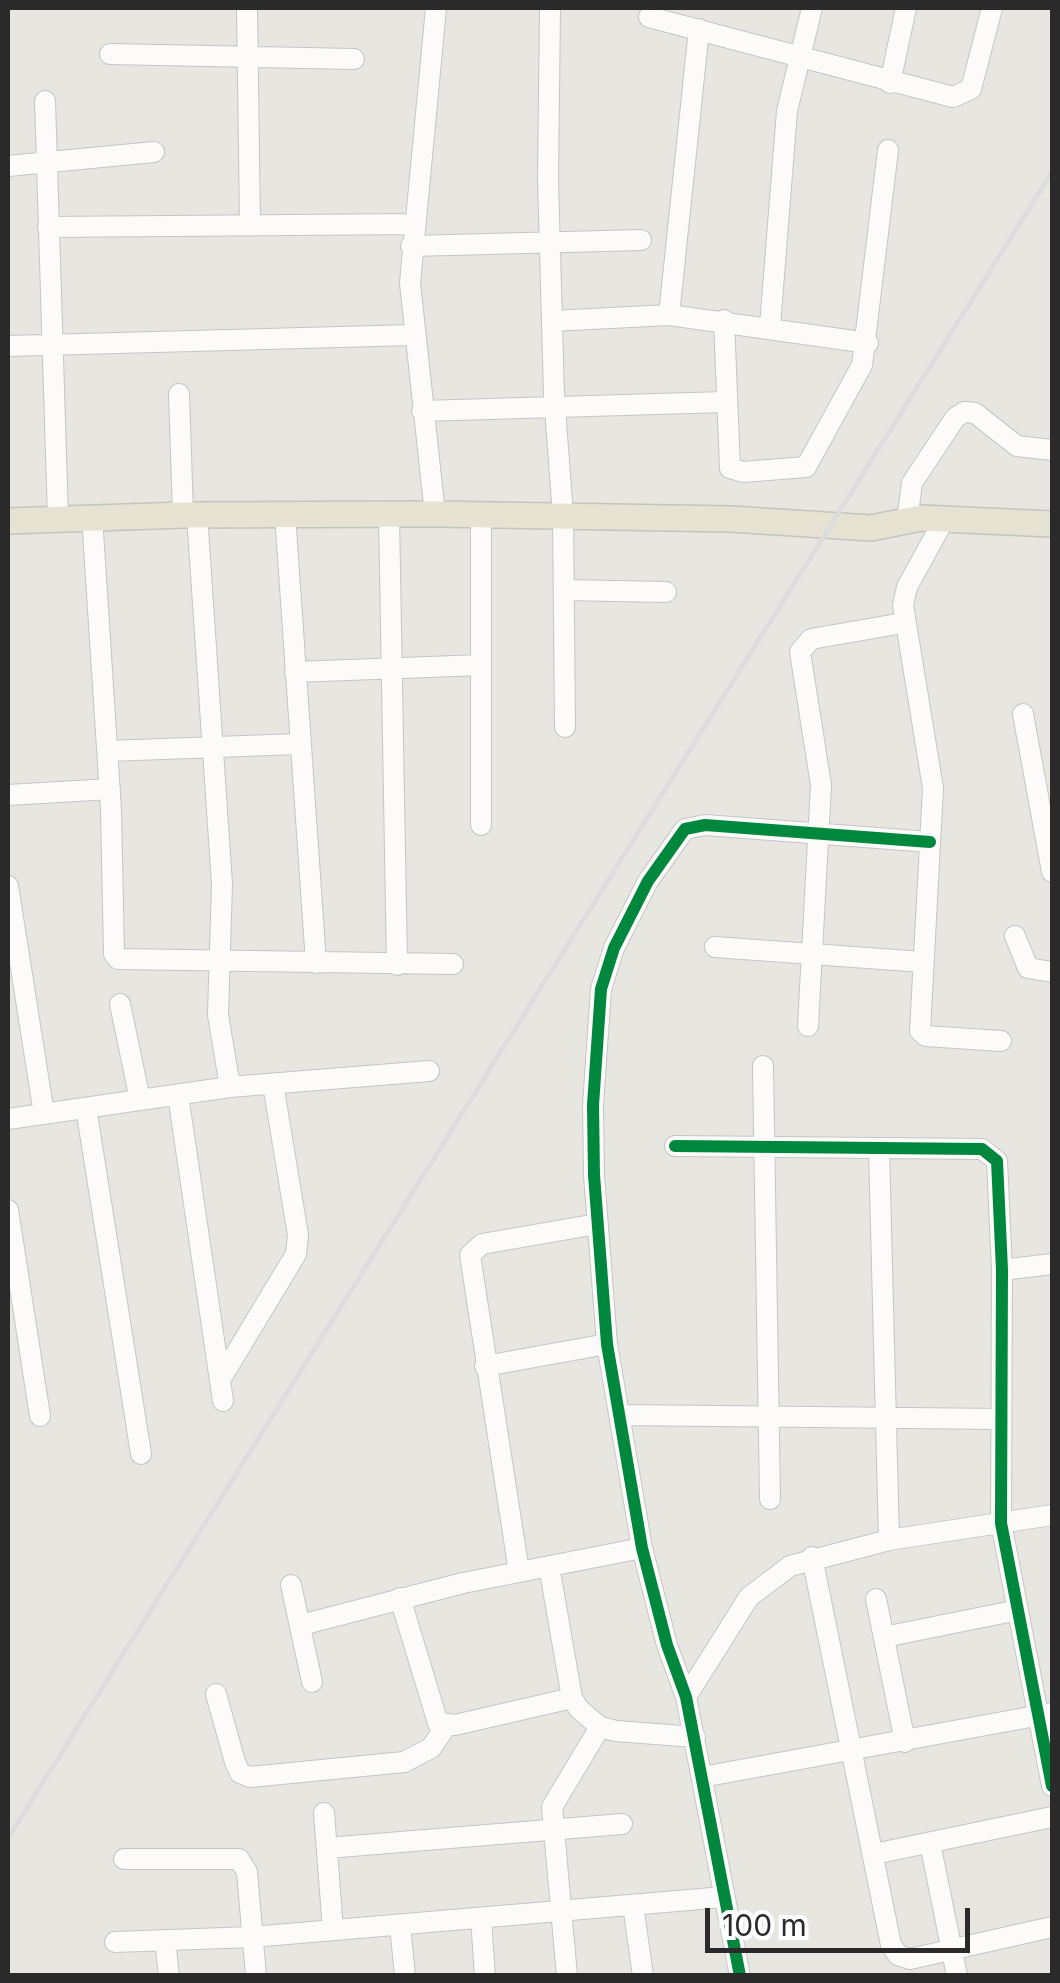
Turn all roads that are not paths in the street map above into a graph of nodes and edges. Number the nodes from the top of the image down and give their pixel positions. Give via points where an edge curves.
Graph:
1 (247, 8) edge
2 (436, 8) edge
3 (550, 8) edge
4 (812, 8) edge
5 (906, 8) edge
6 (992, 8) edge
7 (649, 17) dead end
8 (699, 28) junction
9 (110, 54) dead end
10 (248, 58) junction
11 (798, 58) junction
12 (354, 59) dead end
13 (890, 83) junction
14 (44, 101) dead end
15 (888, 150) dead end
16 (154, 152) dead end
17 (47, 162) junction
18 (8, 166) edge
19 (250, 224) junction
20 (414, 224) junction
21 (48, 227) junction
22 (641, 240) dead end
23 (550, 242) junction
24 (411, 246) junction
25 (670, 315) junction
26 (724, 320) junction
27 (552, 321) junction
28 (770, 326) junction
29 (414, 335) junction
30 (868, 342) junction
31 (52, 344) junction
32 (8, 346) edge
33 (179, 394) dead end
34 (725, 402) junction
35 (554, 406) junction
36 (422, 411) junction
37 (1052, 450) edge
38 (190, 514) junction
39 (285, 514) junction
40 (389, 514) junction
41 (435, 514) junction
42 (563, 515) junction
43 (92, 516) junction
44 (481, 516) junction
45 (58, 518) junction
46 (945, 518) junction
47 (908, 520) junction
48 (8, 521) edge
49 (1052, 524) edge
50 (564, 590) junction
51 (666, 592) dead end
52 (903, 623) junction
53 (481, 665) junction
54 (391, 668) junction
55 (295, 672) junction
56 (1023, 714) dead end
57 (565, 727) dead end
58 (298, 744) junction
59 (210, 747) junction
60 (108, 752) junction
61 (1044, 778) edge
62 (110, 790) junction
63 (8, 795) edge
64 (481, 825) dead end
65 (820, 834) junction
66 (930, 842) junction
67 (1052, 867) edge
68 (8, 886) edge
69 (8, 894) edge
70 (1015, 936) dead end
71 (715, 947) dead end
72 (812, 954) junction
73 (220, 962) junction
74 (923, 962) junction
75 (316, 963) junction
76 (453, 964) dead end
77 (398, 965) junction
78 (1052, 972) edge
79 (17, 1003) edge
80 (120, 1004) dead end
81 (808, 1026) dead end
82 (1001, 1041) dead end
83 (763, 1066) dead end
84 (429, 1071) dead end
85 (273, 1084) junction
86 (230, 1088) junction
87 (178, 1095) junction
88 (140, 1100) junction
89 (86, 1108) junction
90 (44, 1114) junction
91 (8, 1119) edge
92 (675, 1146) dead end
93 (766, 1148) junction
94 (879, 1149) junction
95 (8, 1210) edge
96 (597, 1224) junction
97 (1052, 1264) edge
98 (1002, 1270) junction
99 (606, 1344) junction
100 (485, 1366) junction
101 (621, 1415) junction
102 (40, 1416) dead end
103 (770, 1416) junction
104 (886, 1418) junction
105 (1001, 1419) junction
106 (141, 1454) dead end
107 (770, 1499) dead end
108 (1052, 1515) edge
109 (1001, 1523) junction
110 (889, 1540) junction
111 (642, 1548) junction
112 (812, 1557) junction
113 (549, 1566) junction
114 (518, 1572) junction
115 (291, 1585) dead end
116 (400, 1598) junction
117 (876, 1599) dead end
118 (1018, 1610) junction
119 (300, 1625) junction
120 (884, 1637) junction
121 (312, 1682) dead end
122 (216, 1694) dead end
123 (572, 1698) junction
124 (686, 1698) junction
125 (1046, 1714) edge
126 (446, 1726) junction
127 (600, 1727) junction
128 (695, 1737) junction
129 (905, 1742) junction
130 (852, 1753) junction
131 (702, 1776) junction
132 (1052, 1786) edge
133 (324, 1813) dead end
134 (1052, 1817) edge
135 (622, 1824) dead end
136 (552, 1833) junction
137 (930, 1843) junction
138 (327, 1848) junction
139 (874, 1854) junction
140 (124, 1859) dead end
141 (724, 1897) junction
142 (633, 1906) junction
143 (561, 1912) junction
144 (481, 1918) junction
145 (400, 1925) junction
146 (1052, 1927) edge
147 (333, 1930) junction
148 (252, 1936) junction
149 (165, 1940) junction
150 (115, 1942) dead end
151 (952, 1952) junction
152 (169, 1976) edge
153 (256, 1976) edge
154 (404, 1976) edge
155 (485, 1976) edge
156 (567, 1976) edge
157 (643, 1976) edge
158 (740, 1976) edge
159 (957, 1976) edge

1 - 10 street
2 - 20 street
3 - 23 street
4 - 11 street
5 - 13 street
6 - 13 street via 975,80 964,95
7 - 8 street
8 - 11 street
8 - 25 street
9 - 10 street
10 - 12 street
10 - 19 street
11 - 13 street
11 - 28 street via 782,159
14 - 17 street
15 - 30 street
16 - 17 street
17 - 18 street
17 - 21 street
19 - 20 street
19 - 21 street
20 - 24 street
21 - 31 street
22 - 23 street
23 - 24 street
23 - 27 street
24 - 29 street
25 - 26 street
25 - 27 street
26 - 28 street
26 - 34 street
27 - 35 street
28 - 30 street
29 - 31 street
29 - 36 street
30 - 34 street via 858,376 806,467 730,468
31 - 32 street
31 - 45 street
33 - 38 street
34 - 35 street
35 - 36 street
35 - 42 street
36 - 41 street
37 - 47 street via 1017,446 975,412 964,412 912,482
38 - 39 main road
38 - 43 main road
38 - 59 street
39 - 40 main road
39 - 55 street
40 - 41 main road
40 - 54 street
41 - 44 main road
42 - 44 main road
42 - 47 main road via 871,528
42 - 50 street
43 - 45 main road
43 - 60 street
44 - 53 street
45 - 48 main road
46 - 47 main road
46 - 49 main road
46 - 52 street via 908,587
50 - 51 street
50 - 57 street
52 - 65 street via 810,639 802,646 821,785
52 - 66 street via 933,788
53 - 54 street
53 - 64 street
54 - 55 street
54 - 77 street
55 - 58 street
56 - 61 street
58 - 59 street
58 - 75 street
59 - 60 street
59 - 73 street via 222,884
60 - 62 street
61 - 67 street
62 - 63 street
62 - 73 street via 114,954 126,961
65 - 66 street
65 - 72 street
65 - 96 street via 685,829 648,881 601,989 592,1106
66 - 74 street
68 - 69 street
69 - 79 street
70 - 78 street via 1028,968
71 - 72 street
72 - 74 street
72 - 81 street
73 - 75 street
73 - 86 street via 218,1015
74 - 82 street via 920,1031
75 - 77 street
76 - 77 street
79 - 90 street
80 - 88 street
83 - 93 street
84 - 85 street
85 - 86 street
85 - 87 street via 296,1254 222,1390
86 - 87 street
87 - 88 street
88 - 89 street
89 - 90 street
89 - 106 street
90 - 91 street
92 - 93 street
93 - 94 street
93 - 103 street
94 - 98 street via 992,1153
94 - 104 street
95 - 102 street
96 - 99 street
96 - 100 street via 474,1248 470,1265
97 - 98 street
98 - 105 street
99 - 100 street
99 - 101 street
100 - 114 street
101 - 103 street
101 - 111 street
103 - 104 street
103 - 107 street
104 - 105 street
104 - 110 street
105 - 109 street
108 - 109 street
109 - 110 street
109 - 118 street
110 - 112 street
111 - 113 street
111 - 124 street
112 - 124 street via 749,1597
112 - 130 street
113 - 114 street
113 - 123 street
114 - 116 street
115 - 119 street
116 - 119 street
116 - 126 street via 434,1716
117 - 120 street
118 - 120 street
118 - 125 street
119 - 121 street
120 - 129 street
122 - 126 street via 235,1762 250,1778 404,1762 431,1748
123 - 126 street
123 - 127 street
124 - 128 street
125 - 129 street
125 - 132 street
127 - 128 street
127 - 136 street via 557,1793
128 - 131 street
129 - 130 street
130 - 131 street
130 - 139 street
131 - 141 street
133 - 138 street
134 - 137 street
135 - 136 street
136 - 138 street
136 - 143 street
137 - 139 street
137 - 151 street
138 - 147 street
139 - 151 street via 898,1955
140 - 148 street via 240,1859
141 - 142 street
141 - 158 street
142 - 143 street
142 - 157 street
143 - 144 street
143 - 156 street
144 - 145 street
144 - 155 street
145 - 147 street
145 - 154 street
146 - 151 street
147 - 148 street
148 - 149 street
148 - 153 street
149 - 150 street
149 - 152 street
151 - 159 street

